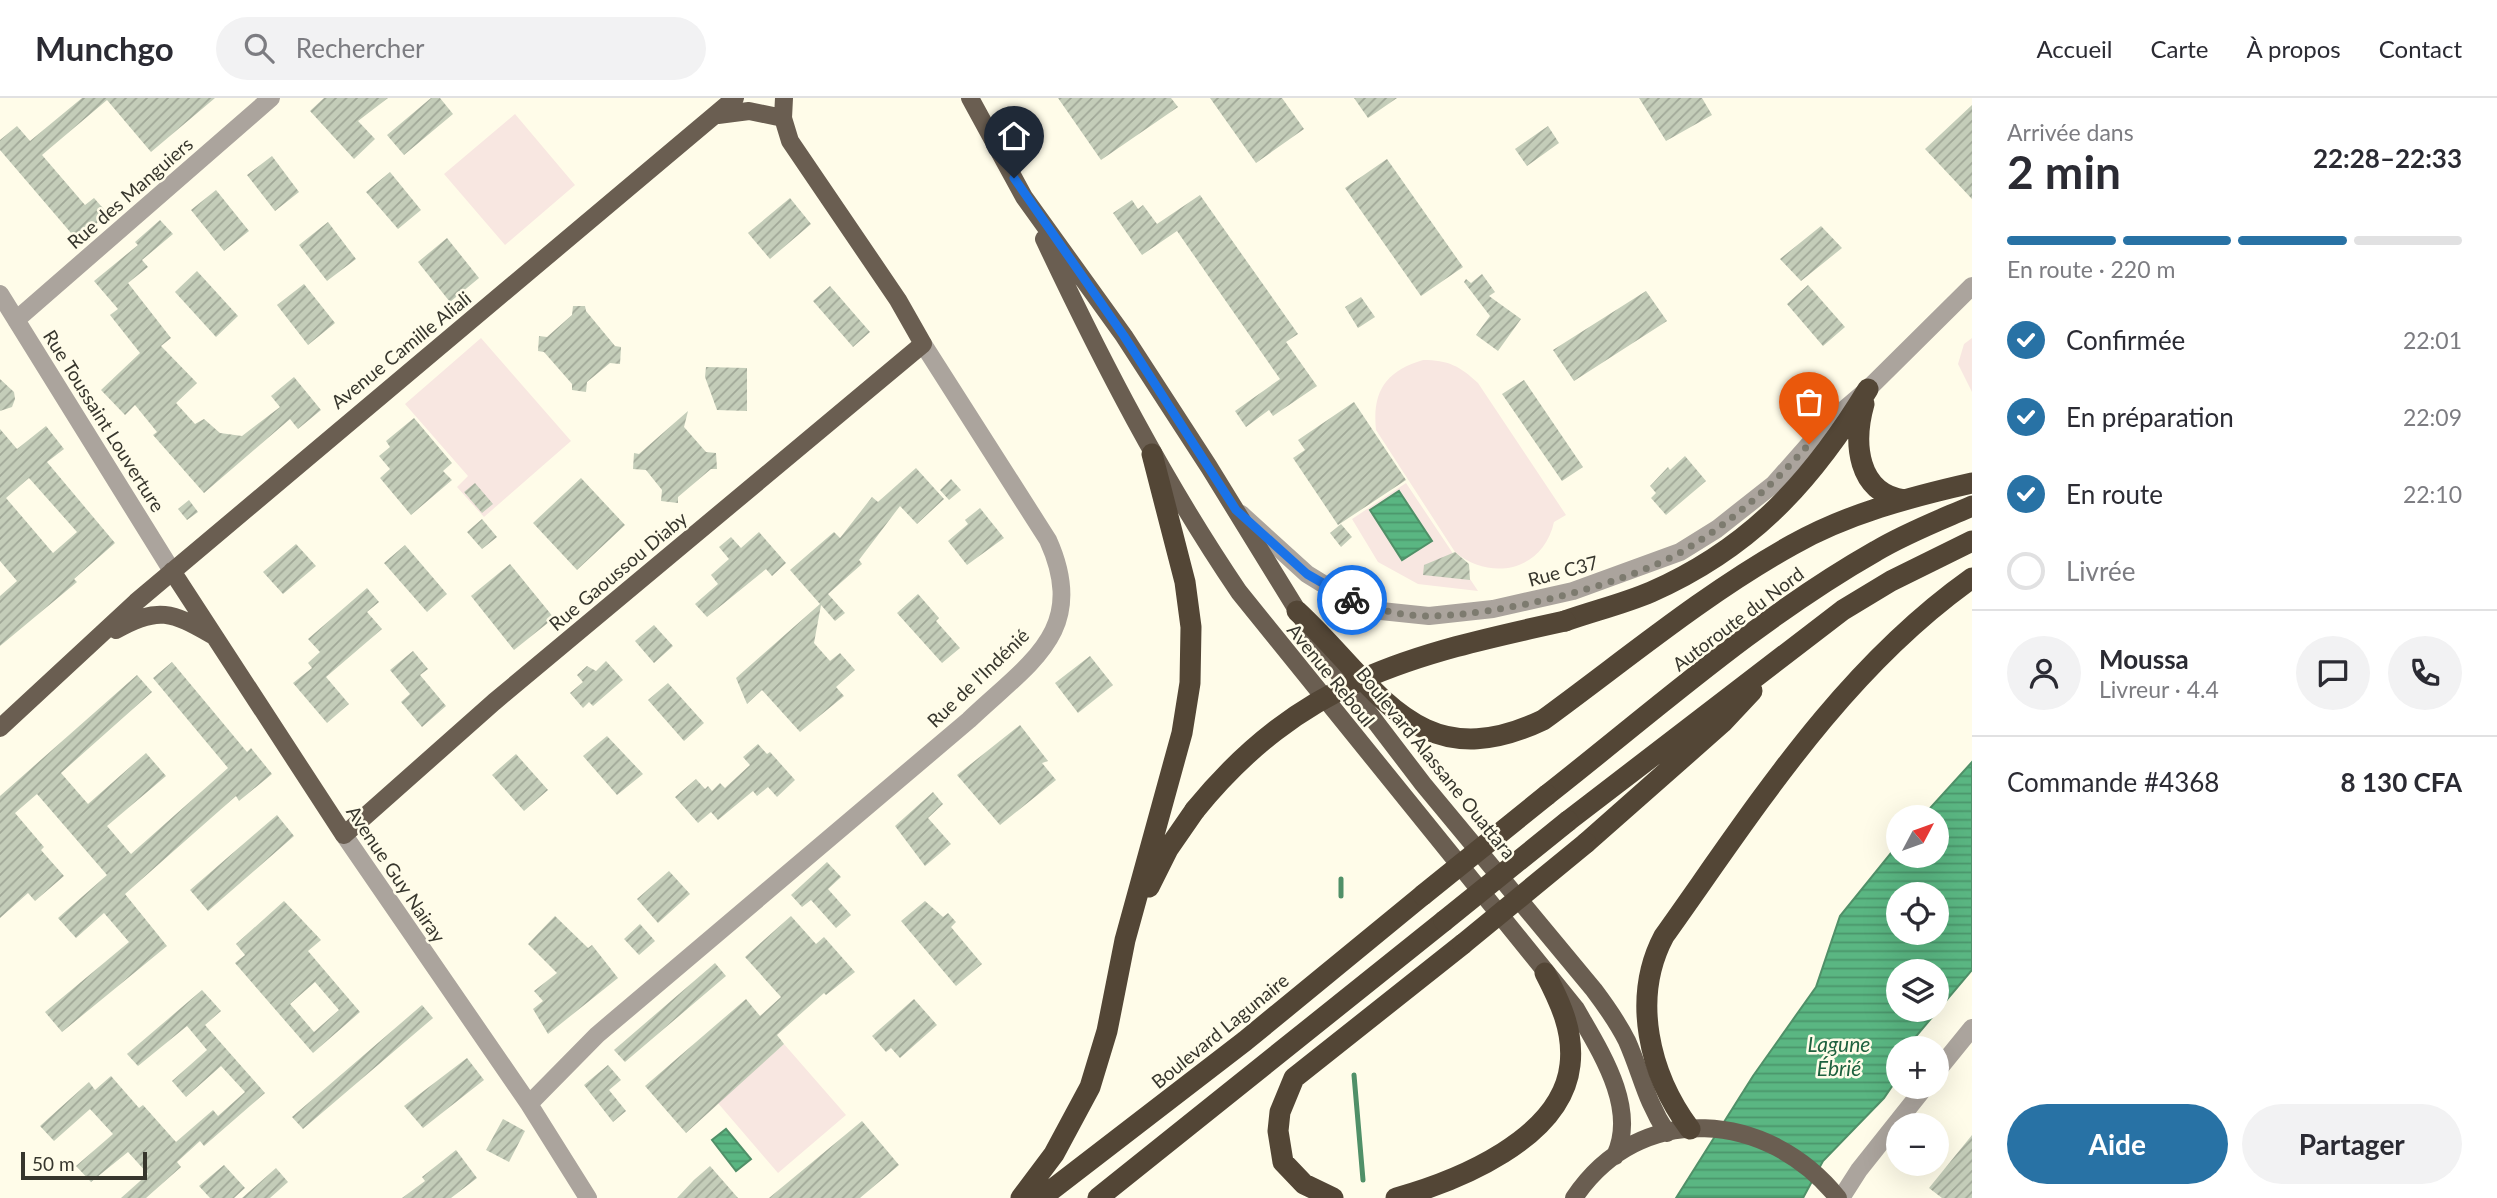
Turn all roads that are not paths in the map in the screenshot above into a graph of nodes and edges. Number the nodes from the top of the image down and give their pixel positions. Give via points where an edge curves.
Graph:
1 (271, 98) edge
2 (735, 98) edge
3 (784, 98) edge
4 (970, 98) edge
5 (715, 115) junction
6 (783, 118) junction
7 (1024, 197) junction
8 (1972, 286) edge
9 (0, 294) edge
10 (16, 320) junction
11 (923, 344) junction
12 (1868, 389) junction
13 (1152, 454) junction
14 (1972, 483) edge
15 (1904, 500) junction
16 (1972, 506) edge
17 (1236, 510) junction
18 (1972, 541) edge
19 (172, 571) junction
20 (1972, 578) edge
21 (1297, 611) junction
22 (215, 637) junction
23 (97, 640) junction
24 (1794, 646) junction
25 (0, 728) edge
26 (344, 835) junction
27 (1423, 895) joint
28 (1125, 940) junction
29 (1545, 973) junction
30 (1972, 1028) edge
31 (1949, 1056) edge
32 (1915, 1099) edge
33 (529, 1104) junction
34 (1701, 1128) junction
35 (1667, 1133) junction
36 (1615, 1156) junction
37 (588, 1198) edge
38 (1021, 1198) edge
39 (1041, 1198) edge
40 (1098, 1198) edge
41 (1333, 1198) edge
42 (1396, 1198) edge
43 (1574, 1198) edge
44 (1840, 1198) edge

1 - 10 street, Rue des Manguiers
2 - 5 main road, Avenue Camille Aliali
3 - 6 main road, Rue de l'Indénié
4 - 7 main road, Boulevard Alassane Ouattara
5 - 6 main road via 749,110
5 - 19 main road, Avenue Camille Aliali
6 - 11 main road, Rue de l'Indénié via 800,156
7 - 13 main road, Avenue Reboul
7 - 17 main road, Boulevard Alassane Ouattara via 1124,336
8 - 12 street, Rue C37
9 - 10 street, Rue Toussaint Louverture
10 - 19 street, Rue Toussaint Louverture
11 - 26 main road, Rue Gaoussou Diaby via 494,702
11 - 33 street, Rue de l'Indénié via 1048,540 1060,568 1064,596 1060,622 1047,642 969,720 597,1035
12 - 15 highway via 1860,434 1864,473 1887,498
12 - 17 street, Rue C37 via 1827,424 1774,484 1680,552 1573,591 1493,609 1429,616 1381,611 1346,598 1307,574
12 - 28 highway, bridge via 1814,471 1740,541 1694,571 1649,593 1565,621 1404,662 1361,678 1263,737 1224,775 1168,849
13 - 28 highway via 1185,582 1191,627 1190,683 1182,733
13 - 29 main road, Avenue Reboul via 1239,592
14 - 15 highway
15 - 21 highway via 1853,516 1791,545 1544,720 1489,739 1457,739 1420,728 1369,687
16 - 27 highway, Autoroute du Nord, bridge via 1877,550 1769,621
17 - 21 main road, Boulevard Alassane Ouattara
18 - 24 highway via 1891,581
19 - 22 main road, Avenue Guy Nairay
19 - 23 main road, Avenue Camille Aliali
20 - 34 highway via 1938,601 1890,645 1808,734 1653,956 1646,992 1647,1028 1664,1088
21 - 35 main road, Boulevard Alassane Ouattara via 1391,744 1594,990 1628,1043 1650,1106
22 - 23 main road, Avenue Camille Aliali via 177,615 155,614 134,619
22 - 26 main road, Avenue Guy Nairay
23 - 25 main road, Avenue Camille Aliali
24 - 40 highway, bridge
24 - 41 highway, bridge via 1722,723 1586,843 1294,1078 1279,1112 1283,1162 1304,1184
26 - 33 street, Avenue Guy Nairay
27 - 39 highway, Boulevard Lagunaire via 1245,1041
28 - 38 highway via 1107,1031 1090,1087 1054,1154
29 - 36 main road, Avenue Reboul via 1576,1009 1603,1055 1618,1099 1623,1139
29 - 42 highway via 1560,1002 1571,1047 1568,1078 1554,1105 1504,1152 1475,1171
30 - 31 street
32 - 44 street
33 - 37 street, Avenue Guy Nairay
34 - 35 main road
34 - 44 main road via 1767,1140 1798,1157
35 - 36 main road
36 - 43 main road

